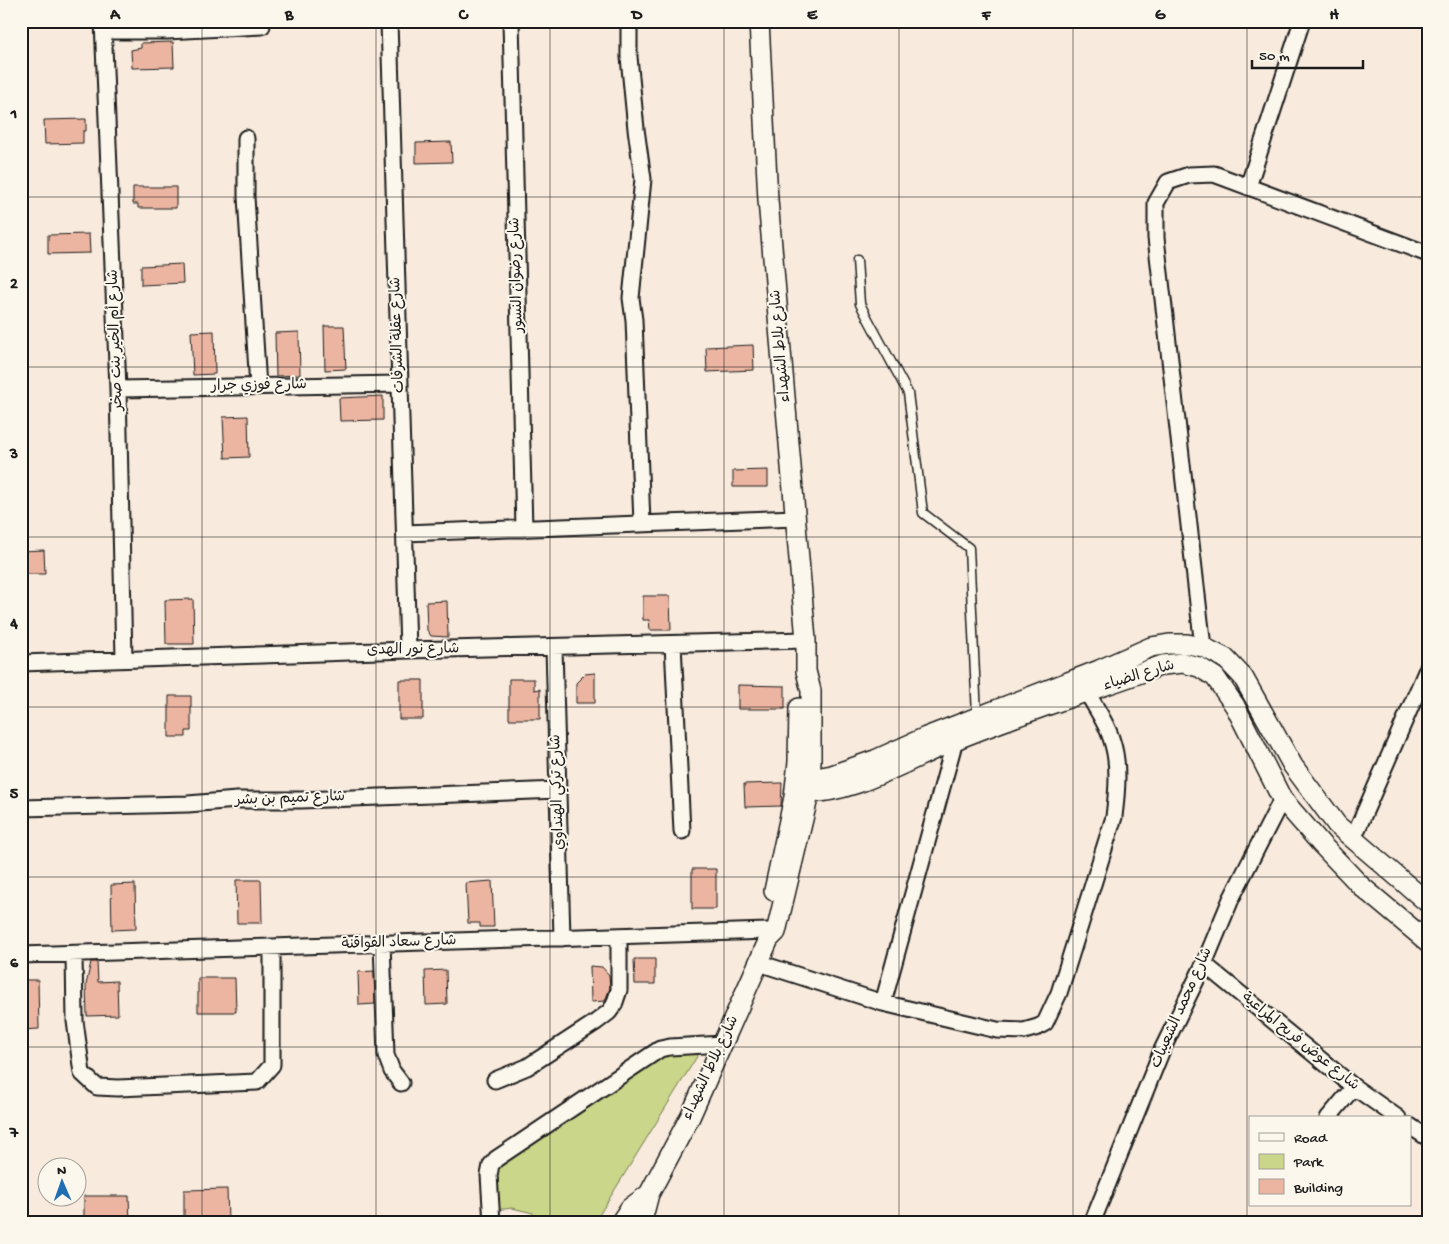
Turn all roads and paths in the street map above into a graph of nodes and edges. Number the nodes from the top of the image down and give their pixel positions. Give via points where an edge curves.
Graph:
1 (389, 21) edge
2 (511, 21) edge
3 (629, 21) edge
4 (759, 21) edge
5 (1302, 21) edge
6 (103, 26) edge
7 (262, 26) dead end
8 (246, 138) dead end
9 (1248, 187) junction
10 (1428, 254) edge
11 (857, 260) dead end
12 (399, 384) junction
13 (258, 386) junction
14 (118, 389) junction
15 (796, 518) junction
16 (642, 523) junction
17 (524, 529) junction
18 (405, 533) junction
19 (806, 640) junction
20 (673, 644) junction
21 (554, 647) junction
22 (1203, 647) junction
23 (408, 650) junction
24 (124, 659) junction
25 (21, 663) edge
26 (1428, 667) edge
27 (1088, 692) junction
28 (977, 718) junction
29 (955, 740) junction
30 (803, 786) junction
31 (558, 790) junction
32 (1282, 798) junction
33 (21, 808) edge
34 (682, 831) dead end
35 (1354, 838) junction
36 (1428, 903) edge
37 (771, 934) junction
38 (619, 936) junction
39 (562, 938) junction
40 (1428, 942) edge
41 (382, 943) junction
42 (272, 948) junction
43 (74, 954) junction
44 (21, 955) edge
45 (758, 963) junction
46 (1204, 964) junction
47 (883, 1003) junction
48 (723, 1044) junction
49 (495, 1080) dead end
50 (401, 1083) dead end
51 (1354, 1087) junction
52 (1330, 1116) edge
53 (1395, 1116) edge
54 (1412, 1127) edge
55 (1428, 1138) edge
56 (649, 1194) junction
57 (1097, 1220) edge
58 (492, 1223) edge
59 (620, 1223) edge
60 (638, 1223) edge

1 - 12 street, شارع عقلة الشرفات
2 - 17 street, شارع رضوان النسور
3 - 16 street via 629,57 643,179 631,298
4 - 15 street, شارع بلاط الشهداء via 768,200
5 - 9 street
6 - 7 street via 167,30
6 - 14 street, شارع أم الخير بنت صخر
8 - 13 street via 246,197
9 - 10 street
9 - 22 street via 1214,174 1189,175 1168,182 1156,203 1156,238
11 - 28 lane via 860,304 908,393 923,513 969,548
12 - 13 street, شارع فوزي جرار
12 - 18 street, شارع عقلة الشرفات
13 - 14 street, شارع فوزي جرار
14 - 24 street, شارع أم الخير بنت صخر
15 - 16 street
15 - 19 street, شارع بلاط الشهداء
16 - 17 street
17 - 18 street
18 - 23 street, شارع عقلة الشرفات
19 - 20 street, شارع نور الهدى
19 - 30 street, شارع بلاط الشهداء via 806,671 812,691
20 - 21 street, شارع نور الهدى
20 - 34 street
21 - 23 street, شارع نور الهدى
21 - 31 street, شارع تركي الهنداوي
22 - 28 street, شارع الضياء via 1187,644 1151,647
22 - 35 street, شارع الضياء via 1225,658 1243,677 1293,766 1337,825
23 - 24 street, شارع نور الهدى
24 - 25 street, شارع نور الهدى
26 - 35 street
27 - 29 street, شارع الضياء
27 - 32 street, شارع الضياء via 1164,666 1183,663 1199,667 1225,690
27 - 47 street via 1111,737 1116,759 1114,816 1059,994 1045,1023 1024,1031 997,1030
28 - 30 street, شارع الضياء
29 - 30 street, شارع الضياء via 885,772 828,792
29 - 47 street
30 - 37 street, شارع بلاط الشهداء via 776,879
31 - 33 street, شارع تميم بن بشر
31 - 39 street, شارع تركي الهنداوي
32 - 40 street, شارع الضياء via 1361,886
32 - 46 street, شارع محمد الشعيبات via 1231,899
35 - 36 street, شارع الضياء
37 - 38 street, شارع سعاد القواقنة
37 - 45 street, شارع بلاط الشهداء
38 - 39 street, شارع سعاد القواقنة
38 - 49 street via 619,990 609,1012 527,1067
39 - 41 street, شارع سعاد القواقنة
41 - 42 street, شارع سعاد القواقنة
41 - 50 street via 386,1055
42 - 43 street, شارع سعاد القواقنة
42 - 43 street via 272,1065 257,1082 118,1088 96,1087 82,1074 75,1021
43 - 44 street, شارع سعاد القواقنة
45 - 47 street
45 - 48 street, شارع بلاط الشهداء
46 - 51 street, شارع عوض فريح المراعية
46 - 57 street, شارع محمد الشعيبات via 1162,1050
48 - 56 street, شارع بلاط الشهداء via 690,1117
48 - 58 street via 660,1049 496,1159 491,1165 490,1175
51 - 52 street
51 - 53 street, شارع عوض فريح المراعية
54 - 55 street
56 - 59 street, شارع بلاط الشهداء via 630,1208
56 - 60 street, شارع بلاط الشهداء

